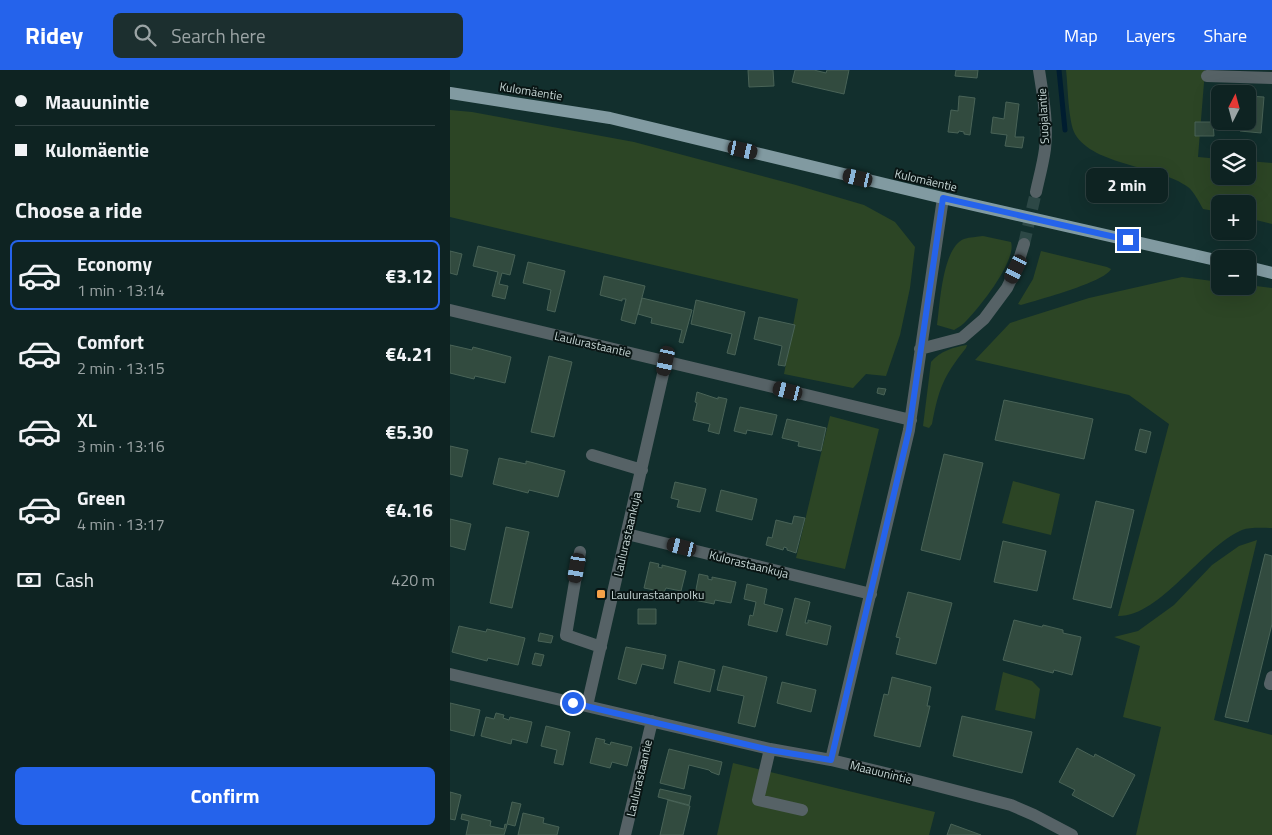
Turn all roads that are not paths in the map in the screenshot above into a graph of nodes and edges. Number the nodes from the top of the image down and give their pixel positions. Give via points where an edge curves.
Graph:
1 (1039, 70) edge
2 (1207, 76) dead end
3 (1272, 78) edge
4 (450, 93) edge
5 (1036, 192) tunnel mouth
6 (943, 198) junction
7 (1024, 244) tunnel mouth
8 (1211, 259) edge
9 (1256, 269) edge
10 (1272, 273) edge
11 (450, 310) edge
12 (920, 349) junction
13 (666, 361) junction
14 (911, 420) junction
15 (592, 456) dead end
16 (642, 470) junction
17 (627, 534) junction
18 (580, 552) dead end
19 (871, 594) junction
20 (601, 647) junction
21 (450, 674) edge
22 (1272, 677) edge
23 (1272, 684) edge
24 (587, 706) junction
25 (652, 721) junction
26 (770, 750) junction
27 (831, 760) junction
28 (802, 810) dead end
29 (625, 835) edge
30 (1072, 835) edge

1 - 5 street, Suojalantie via 1046,132
2 - 3 street
4 - 6 main road, Kulomäentie via 610,118
6 - 8 main road, Kulomäentie
6 - 12 street
7 - 12 street via 1007,288 984,319 962,338
9 - 10 main road
11 - 13 street, Laulurastaantie
12 - 14 street
13 - 14 street, Laulurastaantie
13 - 16 street, Laulurastaankuja
14 - 19 street
15 - 16 street
16 - 17 street, Laulurastaankuja
17 - 19 street, Kulorastaankuja
17 - 20 street, Laulurastaankuja
18 - 20 street via 566,635
19 - 27 street
20 - 24 street, Laulurastaankuja
21 - 24 street, Maauunintie
22 - 23 street
24 - 25 street, Maauunintie
25 - 26 street, Maauunintie
25 - 29 street, Laulurastaantie
26 - 27 street, Maauunintie
26 - 28 street via 758,800
27 - 30 street, Maauunintie via 1011,806

